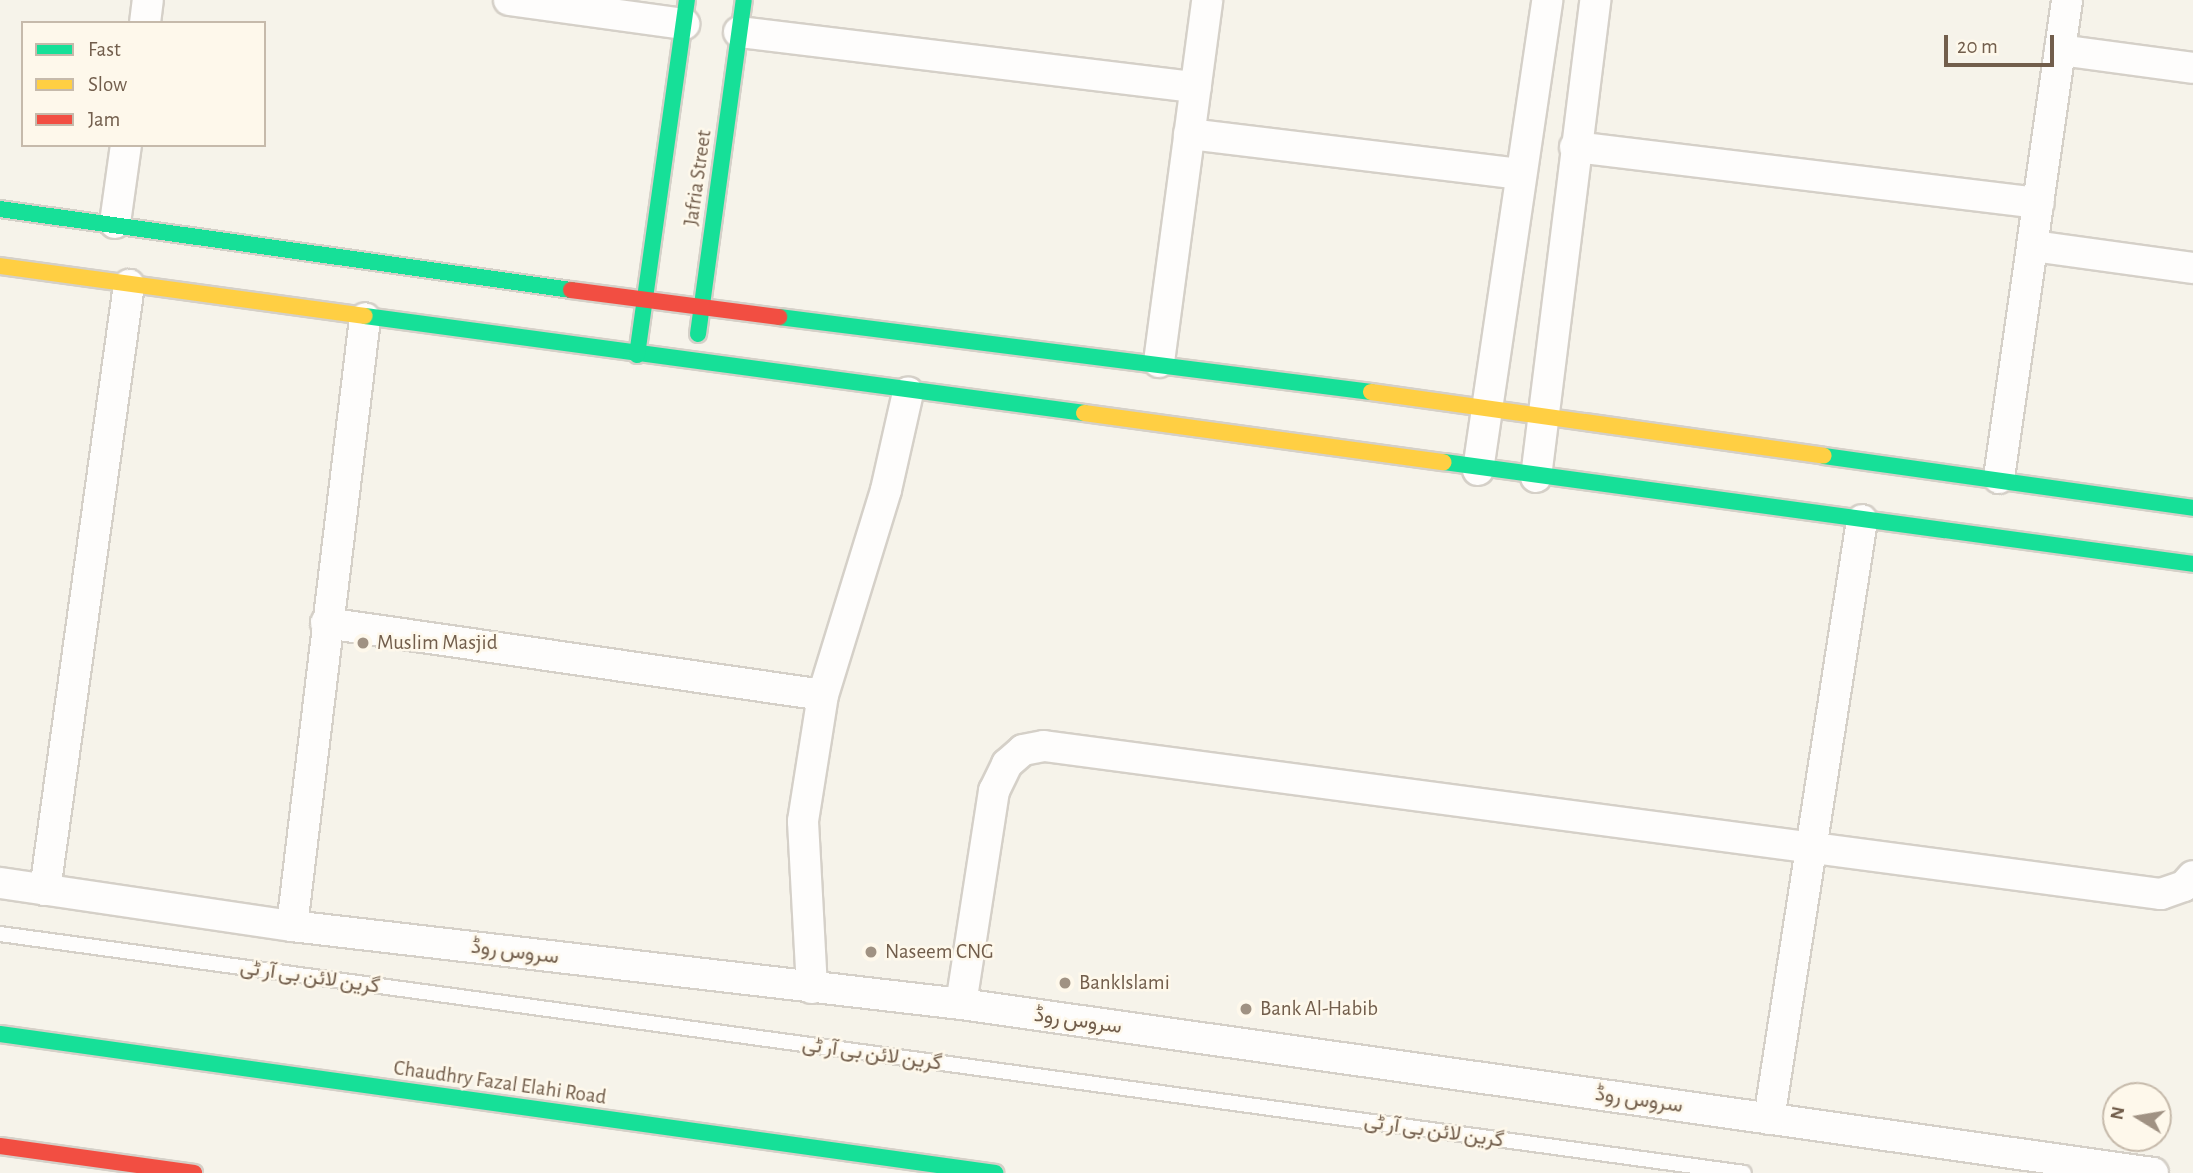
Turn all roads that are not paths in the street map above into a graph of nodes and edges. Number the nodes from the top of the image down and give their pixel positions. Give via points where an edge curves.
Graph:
1 (148, 0) edge
2 (509, 0) edge
3 (744, 0) edge
4 (1207, 0) edge
5 (1547, 0) edge
6 (1595, 0) edge
7 (2059, 1) edge
8 (685, 12) edge
9 (145, 21) edge
10 (739, 32) junction
11 (2060, 50) junction
12 (2193, 68) edge
13 (1196, 87) junction
14 (1189, 134) junction
15 (127, 147) edge
16 (1575, 147) junction
17 (1519, 174) junction
18 (2039, 203) junction
19 (0, 209) edge
20 (115, 223) junction
21 (2033, 246) junction
22 (0, 266) edge
23 (2193, 268) edge
24 (130, 285) junction
25 (644, 300) junction
26 (701, 308) junction
27 (365, 318) junction
28 (637, 355) junction
29 (695, 362) junction
30 (1159, 362) junction
31 (908, 392) junction
32 (1485, 411) junction
33 (1543, 419) junction
34 (1478, 470) junction
35 (1536, 477) junction
36 (1998, 478) junction
37 (2193, 508) edge
38 (1861, 520) junction
39 (2193, 564) edge
40 (326, 623) junction
41 (823, 695) junction
42 (1811, 848) junction
43 (2193, 876) edge
44 (0, 883) edge
45 (45, 890) junction
46 (292, 926) junction
47 (0, 934) edge
48 (812, 988) junction
49 (961, 1004) junction
50 (0, 1034) edge
51 (1769, 1119) junction
52 (0, 1146) edge
53 (194, 1173) edge
54 (995, 1173) edge
55 (1744, 1173) edge
56 (2153, 1173) edge

1 - 9 street
2 - 8 street
3 - 10 street, Jafria Street
4 - 13 street
5 - 17 street
6 - 16 street
7 - 11 street
8 - 25 street, Jafria Street
10 - 13 street
10 - 26 street, Jafria Street
11 - 12 street
11 - 18 street
13 - 14 street
14 - 17 street
14 - 30 street
15 - 20 street
16 - 18 street
16 - 33 street
17 - 32 street
18 - 21 street
19 - 20 street
20 - 25 street
21 - 23 street
21 - 36 street
22 - 24 street
24 - 27 street
24 - 45 street
25 - 26 street
25 - 28 street, Jafria Street
26 - 29 street, Jafria Street
26 - 30 street
27 - 28 street
27 - 40 street
28 - 29 street
29 - 31 street
30 - 32 street
31 - 34 street
31 - 41 street via 886,490
32 - 33 street
32 - 34 street
33 - 35 street
33 - 36 street via 1856,464
34 - 35 street
35 - 38 street
36 - 37 street
38 - 39 street
38 - 42 street
40 - 41 street
40 - 46 street
41 - 48 street via 803,821
42 - 43 street via 2161,894 2184,886
42 - 49 street via 1044,746 1023,750 1007,764 994,791
42 - 51 street
44 - 45 street, سروس روڈ
45 - 46 street, سروس روڈ
46 - 48 street, سروس روڈ
47 - 55 lane, گرین لائن بی آر ٹی
48 - 49 street, سروس روڈ
49 - 51 street, سروس روڈ
50 - 54 street, Chaudhry Fazal Elahi Road
51 - 56 street, سروس روڈ
52 - 53 street

